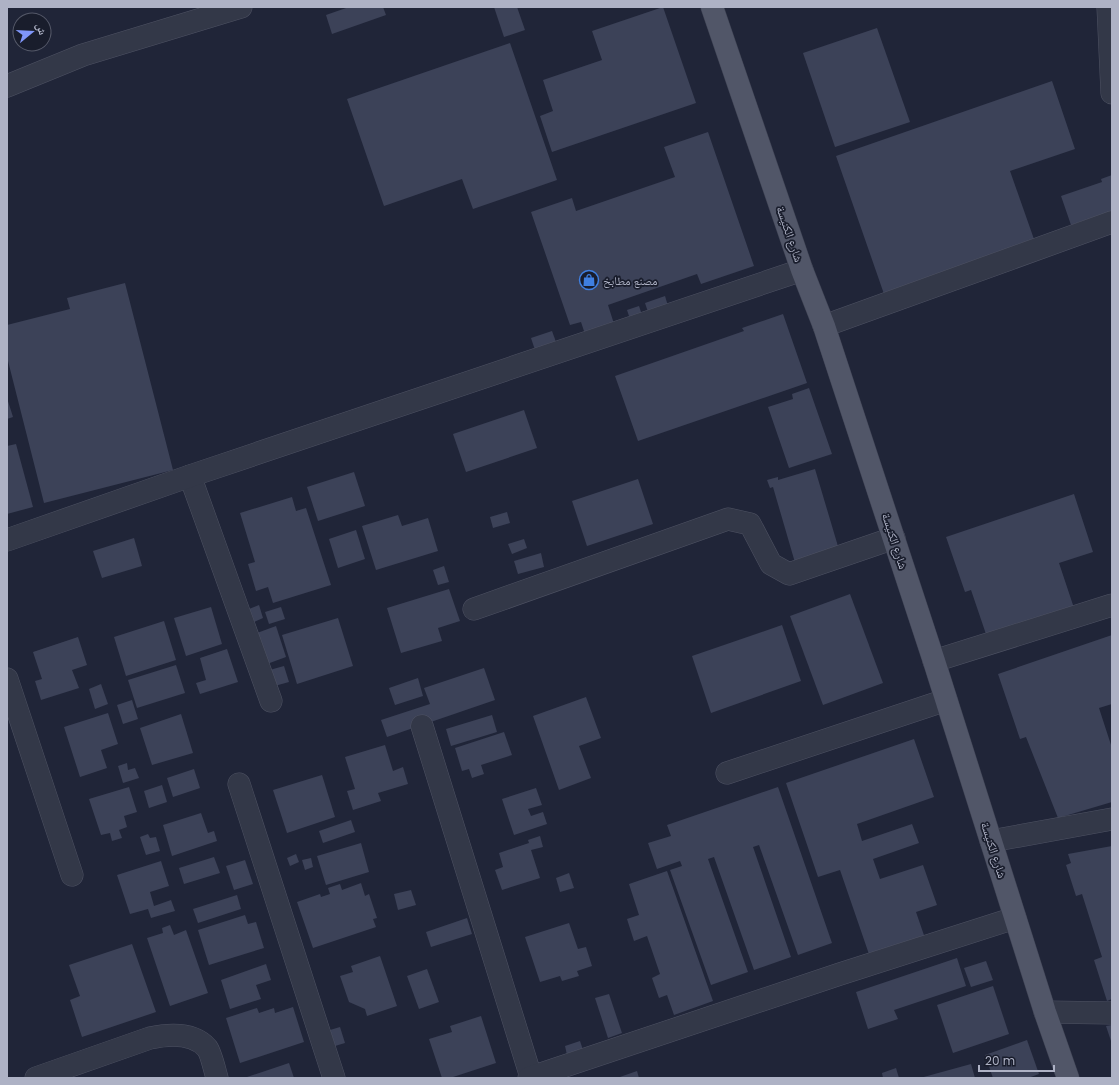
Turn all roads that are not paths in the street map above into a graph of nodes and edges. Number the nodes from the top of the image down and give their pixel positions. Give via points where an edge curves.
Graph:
1 (241, 7) edge
2 (712, 7) edge
3 (1108, 7) edge
4 (7, 86) edge
5 (1112, 93) edge
6 (1112, 222) edge
7 (802, 270) junction
8 (824, 326) junction
9 (190, 476) junction
10 (894, 538) junction
11 (7, 540) edge
12 (1112, 605) edge
13 (474, 609) dead end
14 (934, 661) junction
15 (7, 679) edge
16 (946, 700) junction
17 (271, 701) dead end
18 (422, 726) dead end
19 (727, 773) dead end
20 (238, 784) dead end
21 (1112, 819) edge
22 (991, 841) junction
23 (72, 875) dead end
24 (1016, 918) junction
25 (1045, 1012) junction
26 (1112, 1013) edge
27 (36, 1078) edge
28 (217, 1078) edge
29 (334, 1078) edge
30 (530, 1078) edge
31 (1068, 1078) edge

1 - 4 street via 83,55
2 - 7 main road, شارع الكنيسة
3 - 5 street
6 - 8 street
7 - 8 main road, شارع الكنيسة
7 - 9 street
8 - 10 main road, شارع الكنيسة
9 - 11 street
9 - 17 street
10 - 13 street via 789,574 770,564 750,524 728,519
10 - 14 main road, شارع الكنيسة
12 - 14 street
14 - 16 main road, شارع الكنيسة
15 - 23 street
16 - 19 street
16 - 22 main road, شارع الكنيسة
18 - 30 street
20 - 29 street
21 - 22 street
22 - 24 main road, شارع الكنيسة
24 - 25 main road, شارع الكنيسة
24 - 30 street
25 - 26 street
25 - 31 main road, شارع الكنيسة
27 - 28 street via 150,1038 180,1035 194,1039 208,1048

